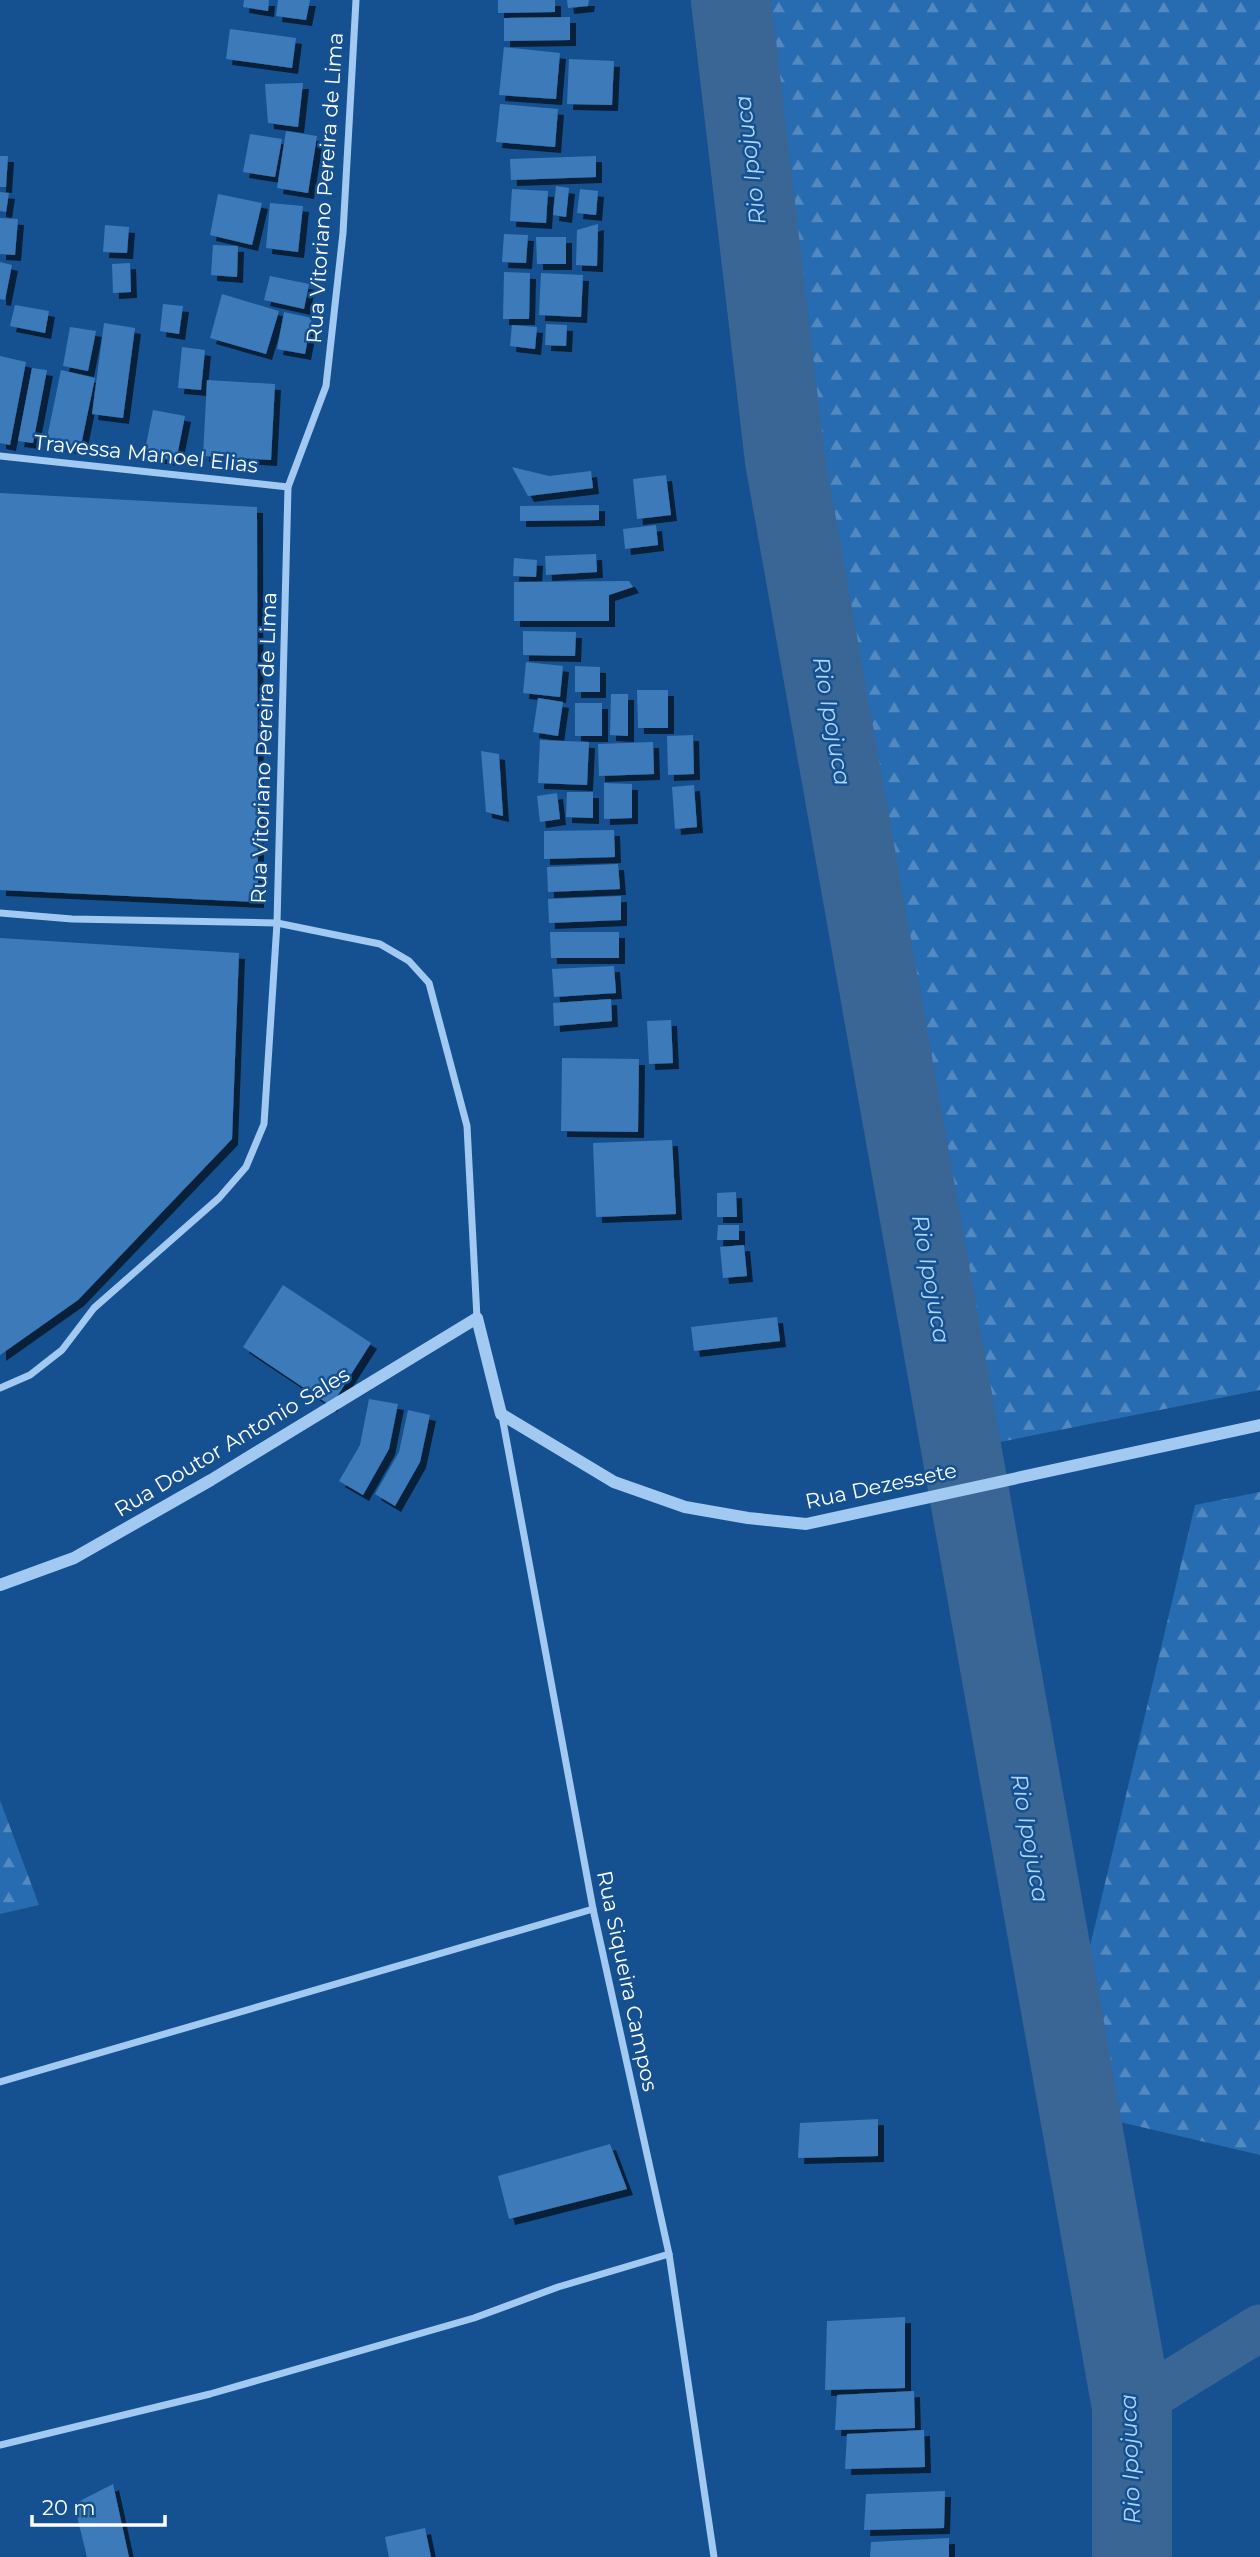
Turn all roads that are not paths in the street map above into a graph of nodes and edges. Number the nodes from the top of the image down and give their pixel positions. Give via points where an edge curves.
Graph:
1 (356, 0) edge
2 (0, 456) edge
3 (288, 487) junction
4 (0, 913) edge
5 (277, 923) junction
6 (477, 1318) junction
7 (0, 1388) edge
8 (501, 1414) junction
9 (1260, 1425) edge
10 (0, 1585) edge
11 (593, 1909) junction
12 (0, 2082) edge
13 (668, 2254) junction
14 (0, 2445) edge
15 (714, 2557) edge

1 - 3 street, Rua Vitoriano Pereira de Lima via 343,233 327,386
2 - 3 street, Travessa Manoel Elias
3 - 5 street, Rua Vitoriano Pereira de Lima
4 - 5 street
5 - 6 street via 380,944 409,961 429,983 467,1126
5 - 7 street, Rua Vitoriano Pereira de Lima via 264,1124 246,1167 219,1198 94,1308 62,1350 30,1376
6 - 8 street
6 - 10 street, Rua Doutor Antonio Sales via 74,1558
8 - 9 street, Rua Dezessete via 614,1482 685,1507 806,1524
8 - 11 street, Rua Siqueira Campos
11 - 12 street
11 - 13 street, Rua Siqueira Campos
13 - 14 street via 474,2318 210,2393
13 - 15 street, Rua Siqueira Campos

